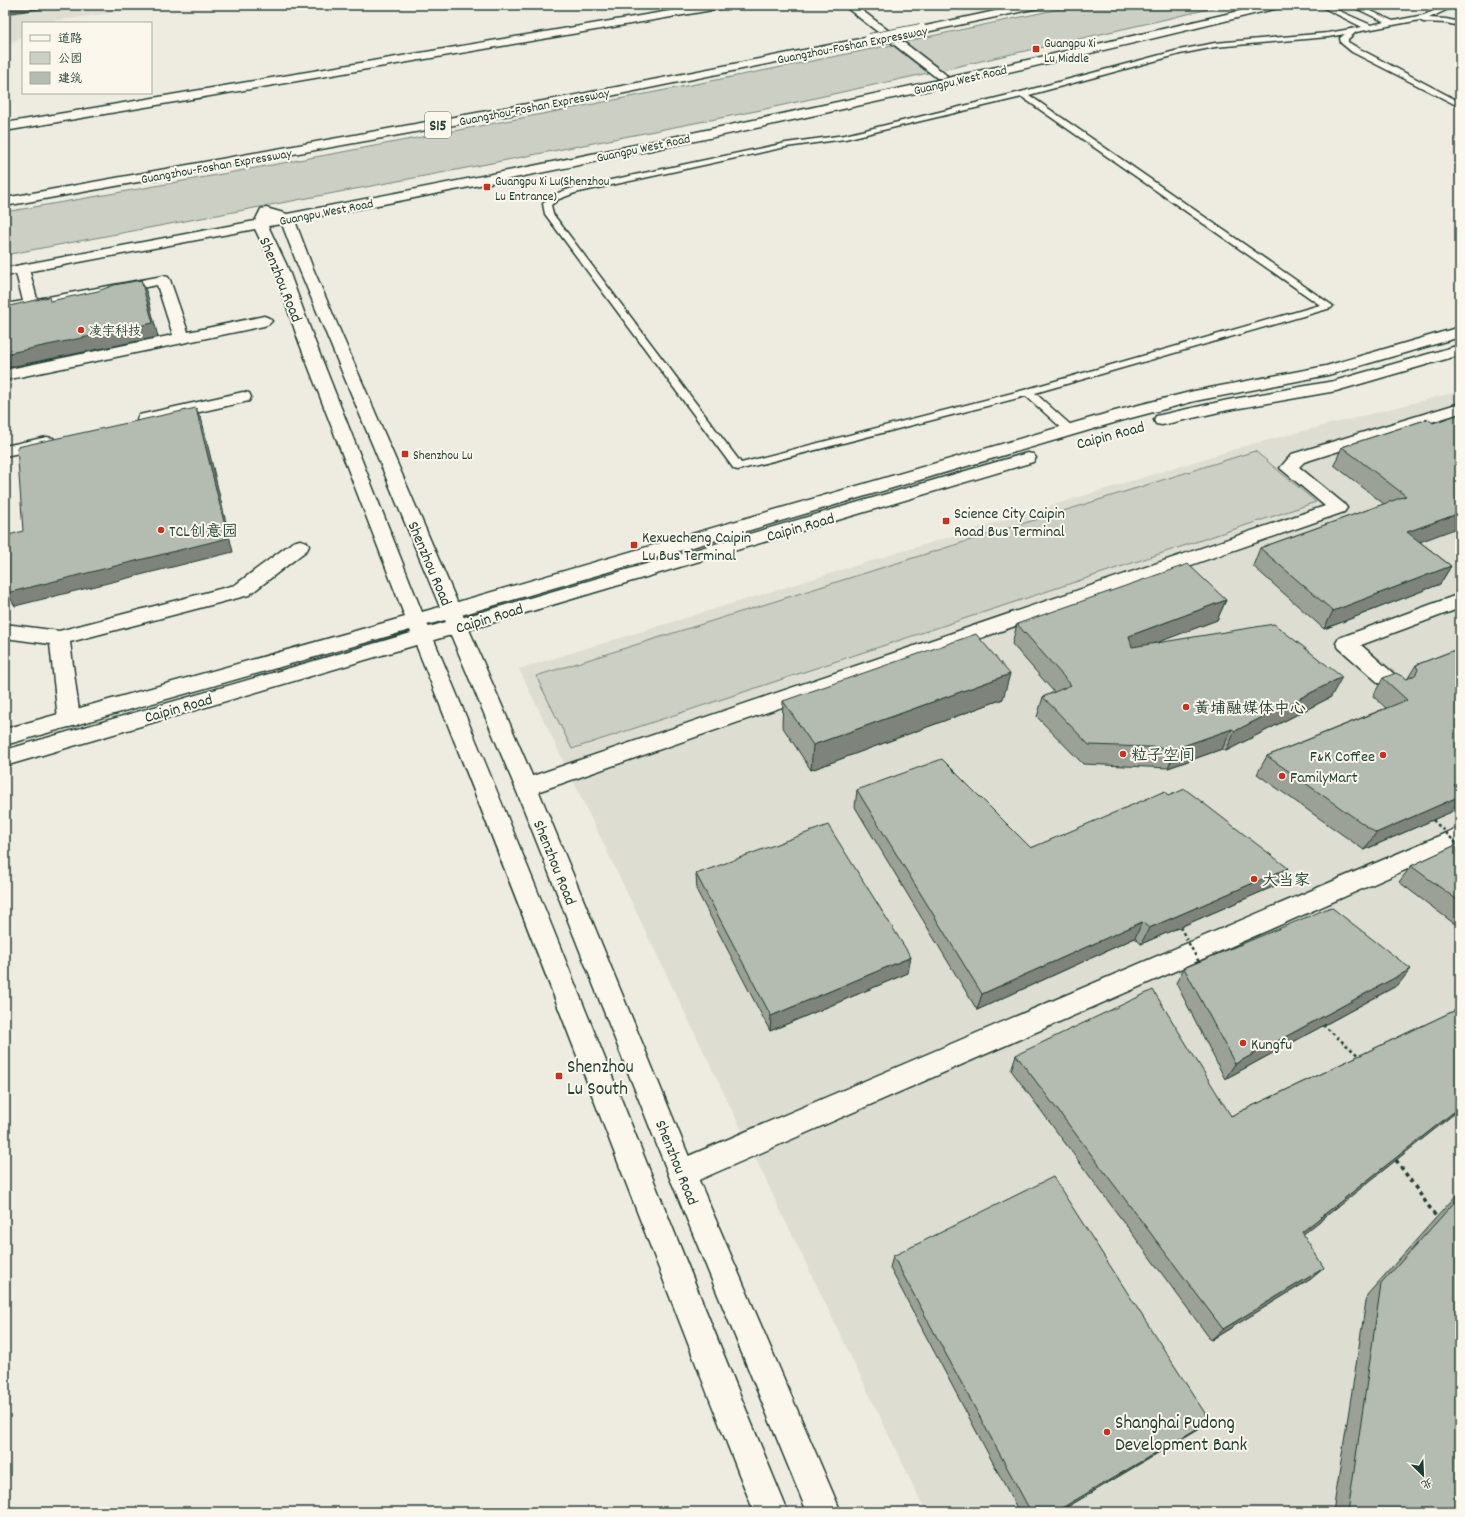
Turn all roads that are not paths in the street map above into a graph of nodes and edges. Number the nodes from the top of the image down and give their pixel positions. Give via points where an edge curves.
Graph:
1 (724, 5) edge
2 (848, 5) edge
3 (1038, 5) edge
4 (1249, 5) edge
5 (1278, 5) edge
6 (1321, 5) edge
7 (1352, 5) edge
8 (1454, 5) edge
9 (1410, 20) junction
10 (1392, 23) junction
11 (894, 24) dead end
12 (1460, 24) edge
13 (1369, 27) junction
14 (1354, 30) junction
15 (782, 46) dead end
16 (941, 76) junction
17 (1023, 94) junction
18 (1460, 105) edge
19 (5, 127) edge
20 (5, 202) edge
21 (350, 206) junction
22 (266, 212) junction
23 (287, 219) junction
24 (260, 225) junction
25 (195, 237) junction
26 (5, 260) edge
27 (280, 266) junction
28 (305, 266) junction
29 (22, 269) junction
30 (5, 272) edge
31 (31, 304) junction
32 (5, 309) edge
33 (264, 321) dead end
34 (1460, 332) edge
35 (182, 339) junction
36 (1460, 350) edge
37 (5, 375) edge
38 (1028, 392) junction
39 (243, 397) dead end
40 (1460, 408) edge
41 (129, 423) edge
42 (1070, 430) junction
43 (59, 439) edge
44 (5, 451) edge
45 (300, 546) dead end
46 (1460, 605) edge
47 (455, 618) junction
48 (420, 629) junction
49 (5, 631) edge
50 (59, 638) junction
51 (1396, 687) edge
52 (69, 719) junction
53 (5, 737) edge
54 (5, 758) edge
55 (526, 787) junction
56 (1460, 836) edge
57 (682, 1173) junction
58 (771, 1512) edge
59 (824, 1512) edge

1 - 19 main road
2 - 16 main road
3 - 20 main road, Guangzhou-Foshan Expressway / S15, bridge via 571,100
4 - 16 main road, Guangpu West Road
5 - 21 main road, Guangpu West Road via 801,114
6 - 13 lane
7 - 10 lane
8 - 9 lane via 1426,17
9 - 10 lane
9 - 12 lane
10 - 13 lane
11 - 15 main road, Guangzhou-Foshan Expressway
13 - 14 lane
14 - 17 lane via 1328,35 1215,44
14 - 18 lane via 1344,38 1344,43
16 - 22 main road, Guangpu West Road via 676,132
17 - 38 lane via 1328,306
17 - 38 lane via 845,137 786,145 573,191 556,197 547,204 549,214 738,467
21 - 23 main road, Guangpu West Road
21 - 28 main road via 325,218 312,231 306,239
22 - 23 main road, Shenzhou Road
22 - 24 main road, Shenzhou Road
22 - 26 main road, Guangpu West Road
23 - 24 main road, Guangpu West Road
23 - 28 main road, Shenzhou Road
24 - 25 main road, Guangpu West Road
24 - 27 main road, Shenzhou Road
25 - 27 main road via 246,238 257,243
25 - 29 main road, Guangpu West Road
27 - 48 main road, Shenzhou Road via 307,342
28 - 47 main road, Shenzhou Road
29 - 30 main road, Guangpu West Road
29 - 31 main road
31 - 32 main road
31 - 35 main road via 164,280
33 - 35 main road
34 - 42 main road, Caipin Road via 1328,370 1194,396
35 - 37 main road
36 - 47 main road, Caipin Road via 1336,386 1189,413 1117,431 895,499 654,568
38 - 42 lane
39 - 41 main road
40 - 55 main road via 1298,458 1289,468 1338,508
42 - 47 main road, Caipin Road
43 - 44 main road
45 - 50 main road via 242,590
46 - 51 main road via 1457,602 1346,643
47 - 48 main road, Caipin Road
47 - 55 main road, Shenzhou Road
48 - 52 main road, Caipin Road
48 - 54 main road, Caipin Road
48 - 58 main road, Shenzhou Road
49 - 50 main road
50 - 52 main road
52 - 53 main road, Caipin Road
55 - 57 main road, Shenzhou Road
56 - 57 main road
57 - 59 main road, Shenzhou Road

